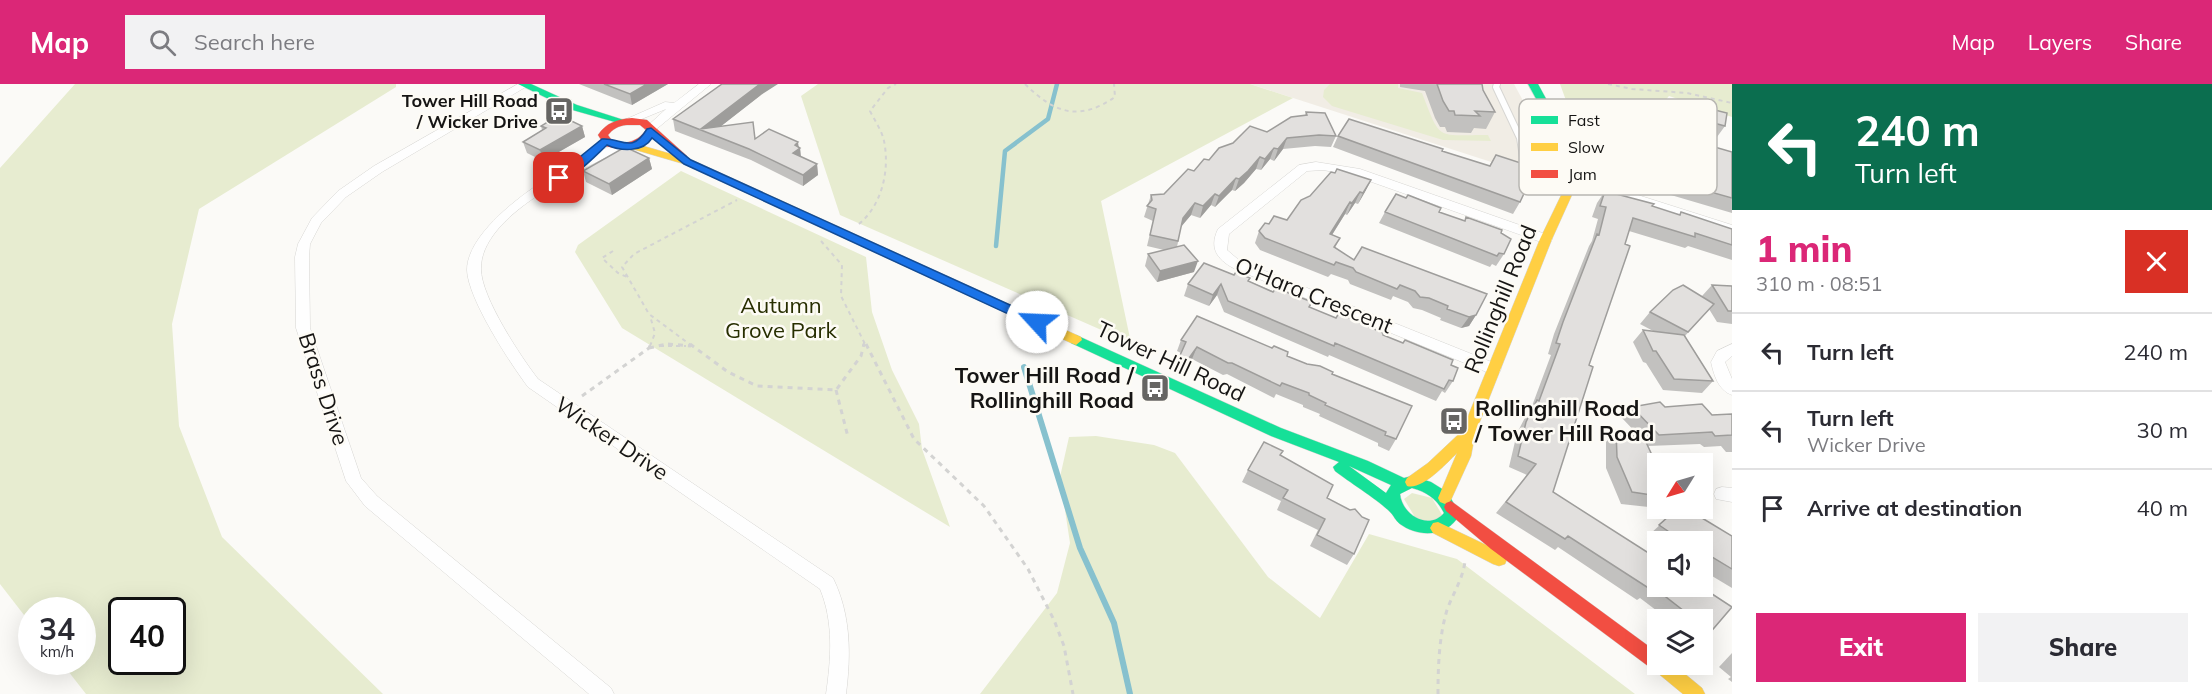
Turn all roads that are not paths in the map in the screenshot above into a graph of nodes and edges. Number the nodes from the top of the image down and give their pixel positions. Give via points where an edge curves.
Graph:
1 (524, 84) edge
2 (706, 84) edge
3 (1497, 84) edge
4 (1533, 84) edge
5 (693, 92) junction
6 (1541, 99) edge
7 (573, 107) junction
8 (625, 121) junction
9 (651, 130) junction
10 (1519, 136) edge
11 (605, 137) junction
12 (626, 146) junction
13 (688, 162) junction
14 (574, 168) junction
15 (1567, 195) edge
16 (1625, 195) edge
17 (1732, 229) edge
18 (1546, 239) junction
19 (1732, 349) edge
20 (1494, 369) junction
21 (1732, 389) edge
22 (1276, 432) junction
23 (1468, 434) junction
24 (1407, 483) junction
25 (1448, 503) junction
26 (1395, 507) junction
27 (1438, 528) junction
28 (1595, 615) junction
29 (1647, 655) edge
30 (1673, 675) edge
31 (604, 694) edge
32 (836, 694) edge
33 (1696, 694) edge

1 - 7 street
1 - 31 street, Brass Drive via 378,169 342,194 316,221 302,257 303,328 354,481 371,501
2 - 5 street
3 - 10 lane
4 - 6 street
5 - 8 street
5 - 9 street
7 - 8 street
7 - 11 street
8 - 9 street, Tower Hill Road via 643,122
8 - 11 street via 609,127
9 - 12 street via 646,140
9 - 13 street, Tower Hill Road
11 - 12 street, Tower Hill Road
11 - 14 street, Wicker Drive
12 - 13 street, Tower Hill Road
12 - 14 street, Wicker Drive
13 - 22 street, Tower Hill Road
14 - 32 street, Wicker Drive via 509,211 494,225 479,249 474,269 496,323 523,370 540,389 828,584 837,619 840,665
15 - 18 street, Rollinghill Road
16 - 17 street
18 - 20 street, Rollinghill Road
18 - 20 street, O'Hara Crescent via 1356,172 1313,165 1302,168 1223,232 1221,252 1235,264
19 - 21 street via 1718,362 1723,379
20 - 23 street, Rollinghill Road
22 - 24 street, Tower Hill Road
22 - 26 street, Tower Hill Road via 1355,476
23 - 24 street, Rollinghill Road via 1433,467
23 - 25 street, Rollinghill Road
24 - 25 street via 1429,486
24 - 26 street via 1393,492
25 - 27 street via 1450,520
25 - 28 street via 1496,544
26 - 27 street via 1418,526
27 - 28 street via 1489,552
28 - 29 street
30 - 33 street

